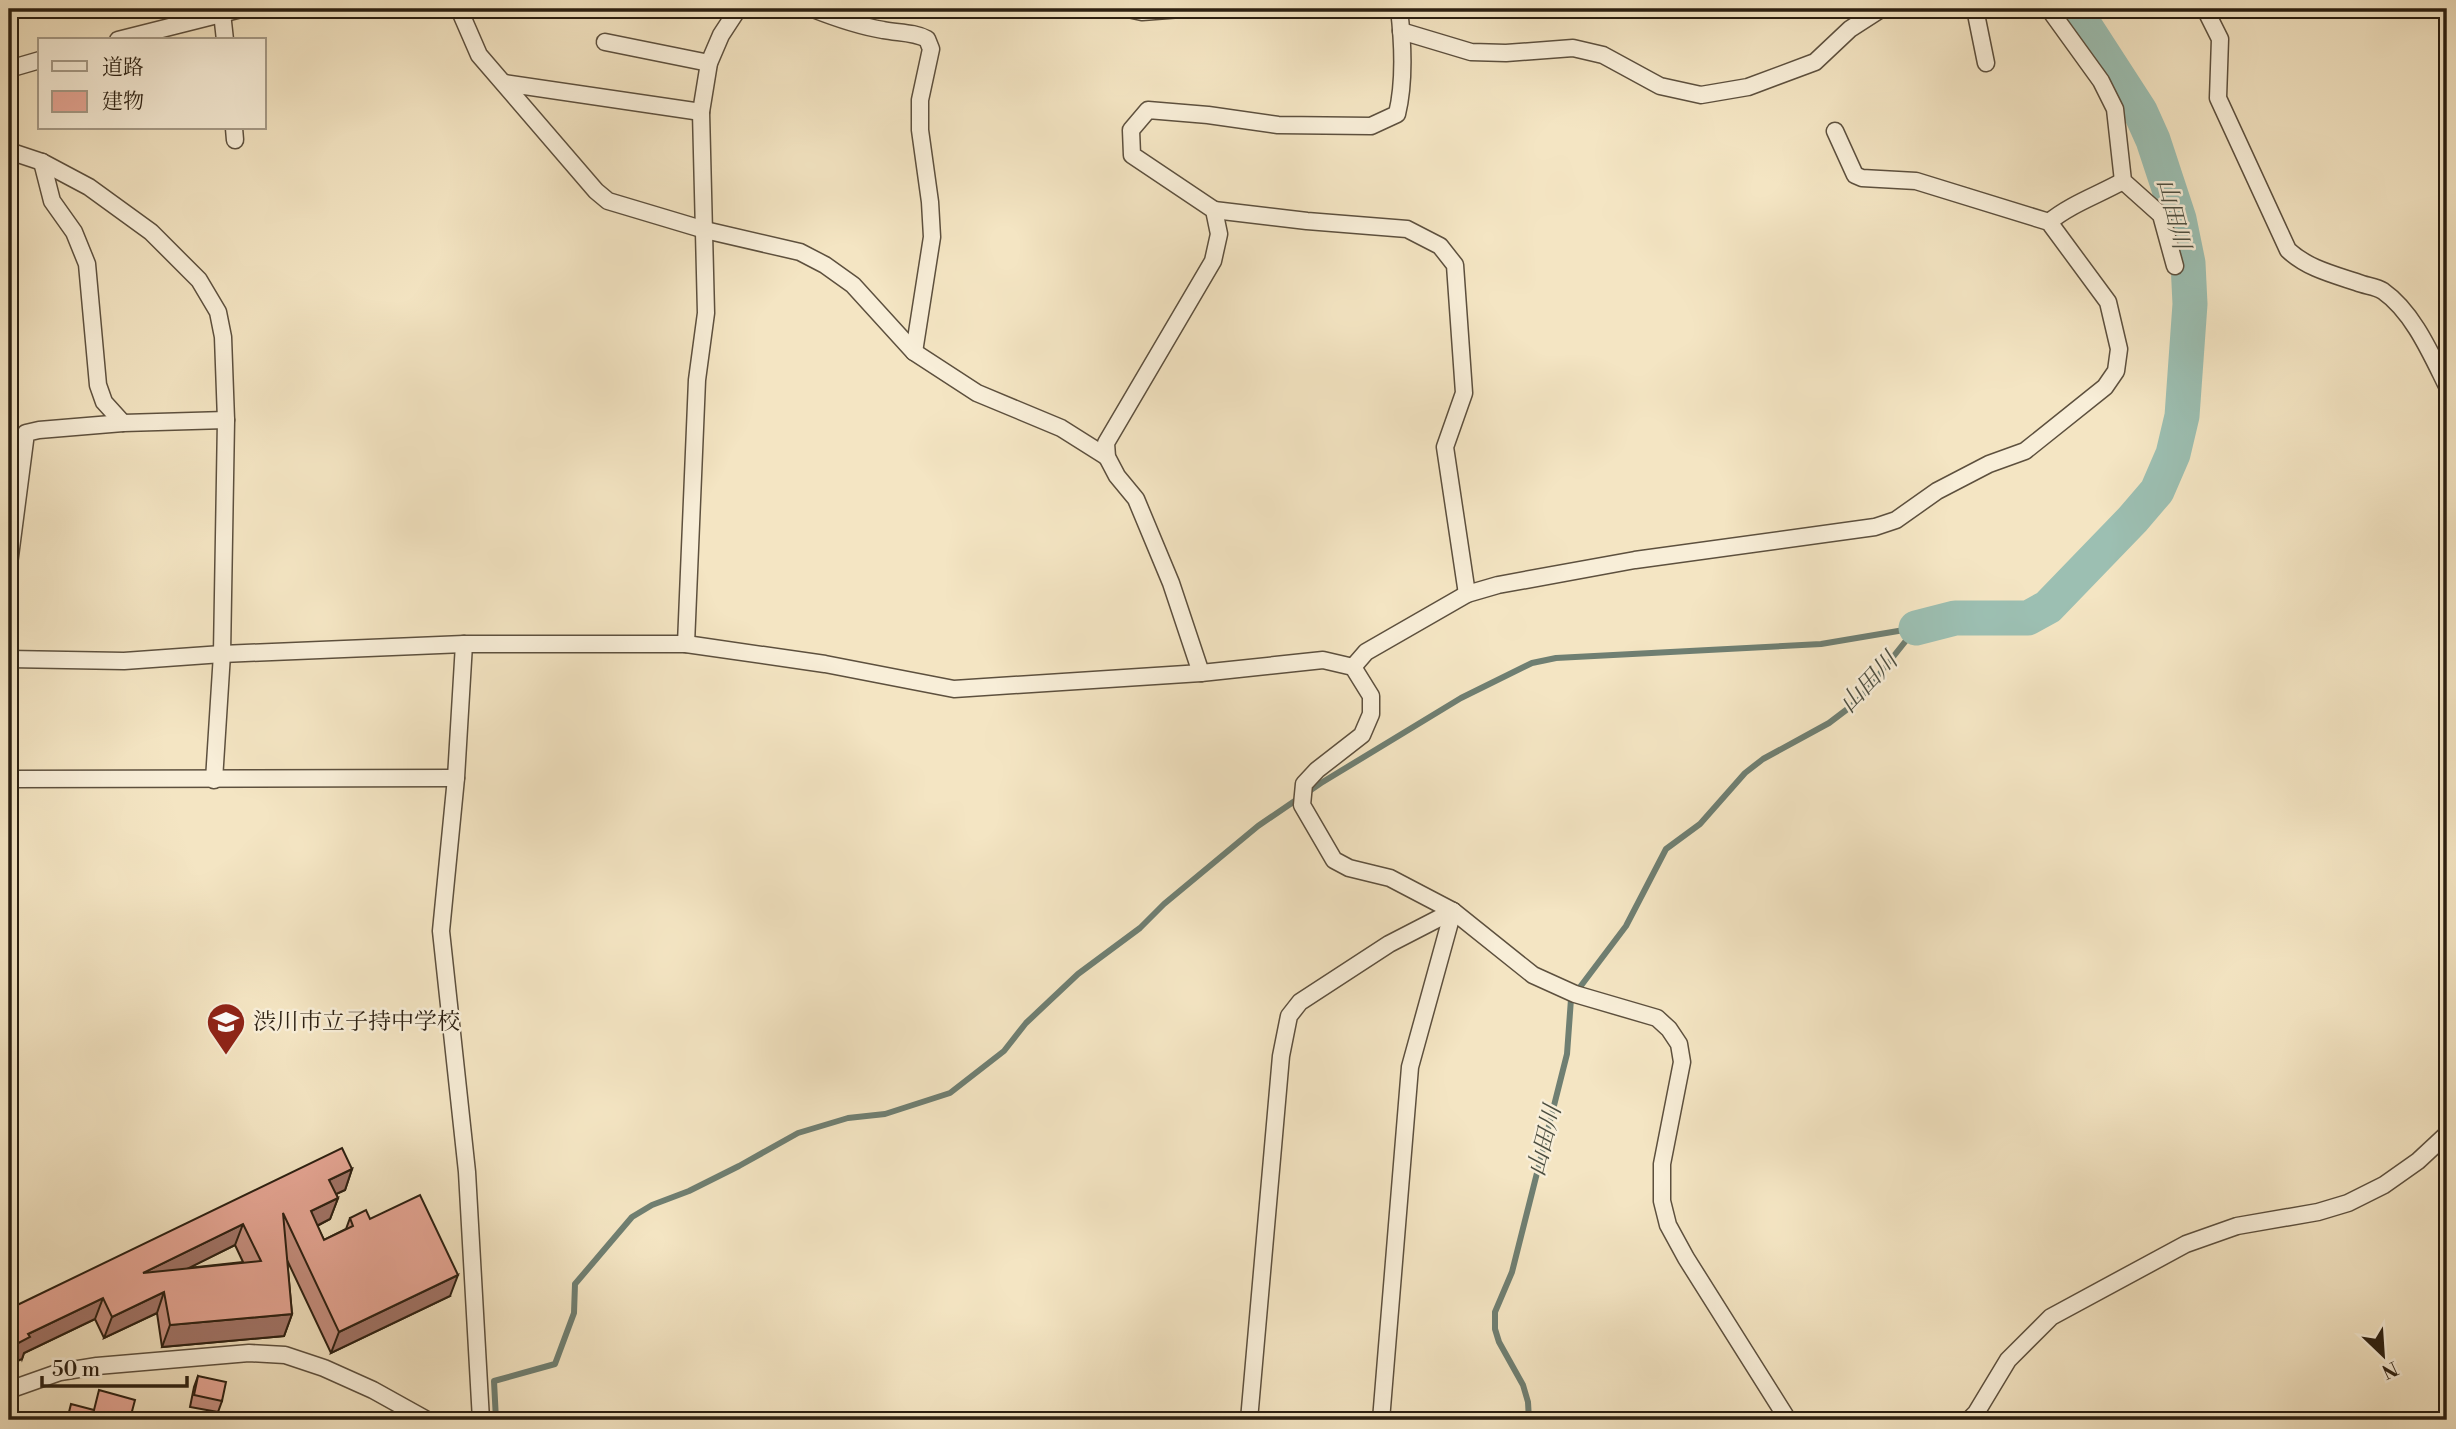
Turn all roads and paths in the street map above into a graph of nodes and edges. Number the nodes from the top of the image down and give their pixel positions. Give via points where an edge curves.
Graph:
1 (241, 9) edge
2 (459, 9) edge
3 (738, 9) edge
4 (813, 9) edge
5 (1128, 9) edge
6 (1181, 9) edge
7 (1399, 9) edge
8 (1881, 9) edge
9 (1975, 9) edge
10 (2049, 9) edge
11 (2205, 9) edge
12 (222, 13) junction
13 (1402, 31) junction
14 (126, 38) edge
15 (225, 38) edge
16 (605, 42) dead end
17 (38, 61) edge
18 (709, 63) junction
19 (1986, 63) dead end
20 (9, 69) edge
21 (504, 83) junction
22 (701, 112) junction
23 (1835, 131) dead end
24 (9, 150) edge
25 (43, 162) junction
26 (2123, 181) junction
27 (1214, 211) junction
28 (2049, 222) junction
29 (705, 230) junction
30 (2175, 266) dead end
31 (914, 352) junction
32 (2447, 386) edge
33 (226, 420) junction
34 (123, 423) junction
35 (1107, 457) junction
36 (9, 564) edge
37 (1467, 594) junction
38 (464, 644) junction
39 (686, 644) junction
40 (222, 654) junction
41 (9, 659) edge
42 (1353, 667) junction
43 (1201, 673) junction
44 (456, 778) junction
45 (9, 779) edge
46 (214, 780) junction
47 (1453, 911) junction
48 (2447, 1134) edge
49 (9, 1390) edge
50 (427, 1420) edge
51 (481, 1420) edge
52 (1250, 1420) edge
53 (1381, 1420) edge
54 (1788, 1420) edge
55 (1969, 1420) edge

1 - 12 street
2 - 21 street via 479,55
3 - 18 street
4 - 31 street via 881,30 919,35 931,49 919,110 932,237
5 - 6 street
7 - 13 street
8 - 13 street via 1850,29 1815,62 1748,88 1701,95 1660,86 1603,55 1583,50 1471,52
9 - 19 street
10 - 26 street via 2101,81 2115,109
11 - 32 street via 2220,39 2218,98 2288,250 2320,270 2382,290 2404,313
12 - 14 street
12 - 15 street
13 - 27 street via 1402,96 1397,114 1371,126 1278,125 1148,110 1131,130 1132,155
16 - 18 street
17 - 20 street
18 - 22 street
21 - 22 street
21 - 29 street via 608,201
22 - 29 street
23 - 28 street via 1855,175 1862,178 1916,181
24 - 25 street
25 - 33 street via 89,187 151,232 199,280 218,312 223,337
25 - 34 street via 52,201 74,232 88,264 98,385 104,402
26 - 28 street via 2067,207
26 - 30 street via 2161,215
27 - 35 street via 1219,234 1213,261 1106,443
27 - 37 street via 1407,229 1440,246 1455,265 1464,393 1445,447
28 - 37 street via 2108,302 2119,349 2116,371 2105,387 2025,451 1989,464 1937,491 1896,520 1875,527 1635,560
29 - 31 street via 800,252 825,265 853,285
29 - 39 street via 706,313 697,380
31 - 35 street via 977,393 1061,428
33 - 34 street
33 - 40 street
34 - 36 street via 26,433
35 - 43 street via 1136,499
37 - 42 street via 1366,653
38 - 39 street
38 - 40 street
38 - 44 street
39 - 43 street via 954,689
40 - 41 street via 124,662
40 - 46 street
42 - 43 street via 1323,660
42 - 47 street via 1371,696 1371,714 1362,735 1304,784 1302,805 1334,860 1390,878
44 - 46 street
44 - 51 street via 441,931 467,1172
45 - 46 street
47 - 52 street via 1378,951 1300,1002 1289,1016 1281,1056
47 - 53 street via 1410,1067
47 - 54 street via 1533,975 1657,1018 1679,1044 1682,1062 1662,1164 1662,1201 1668,1225
48 - 55 street via 2384,1185 2348,1203 2237,1226 2186,1244 2051,1317 2008,1360
49 - 50 street via 60,1372 97,1366 249,1353 285,1355 373,1390

